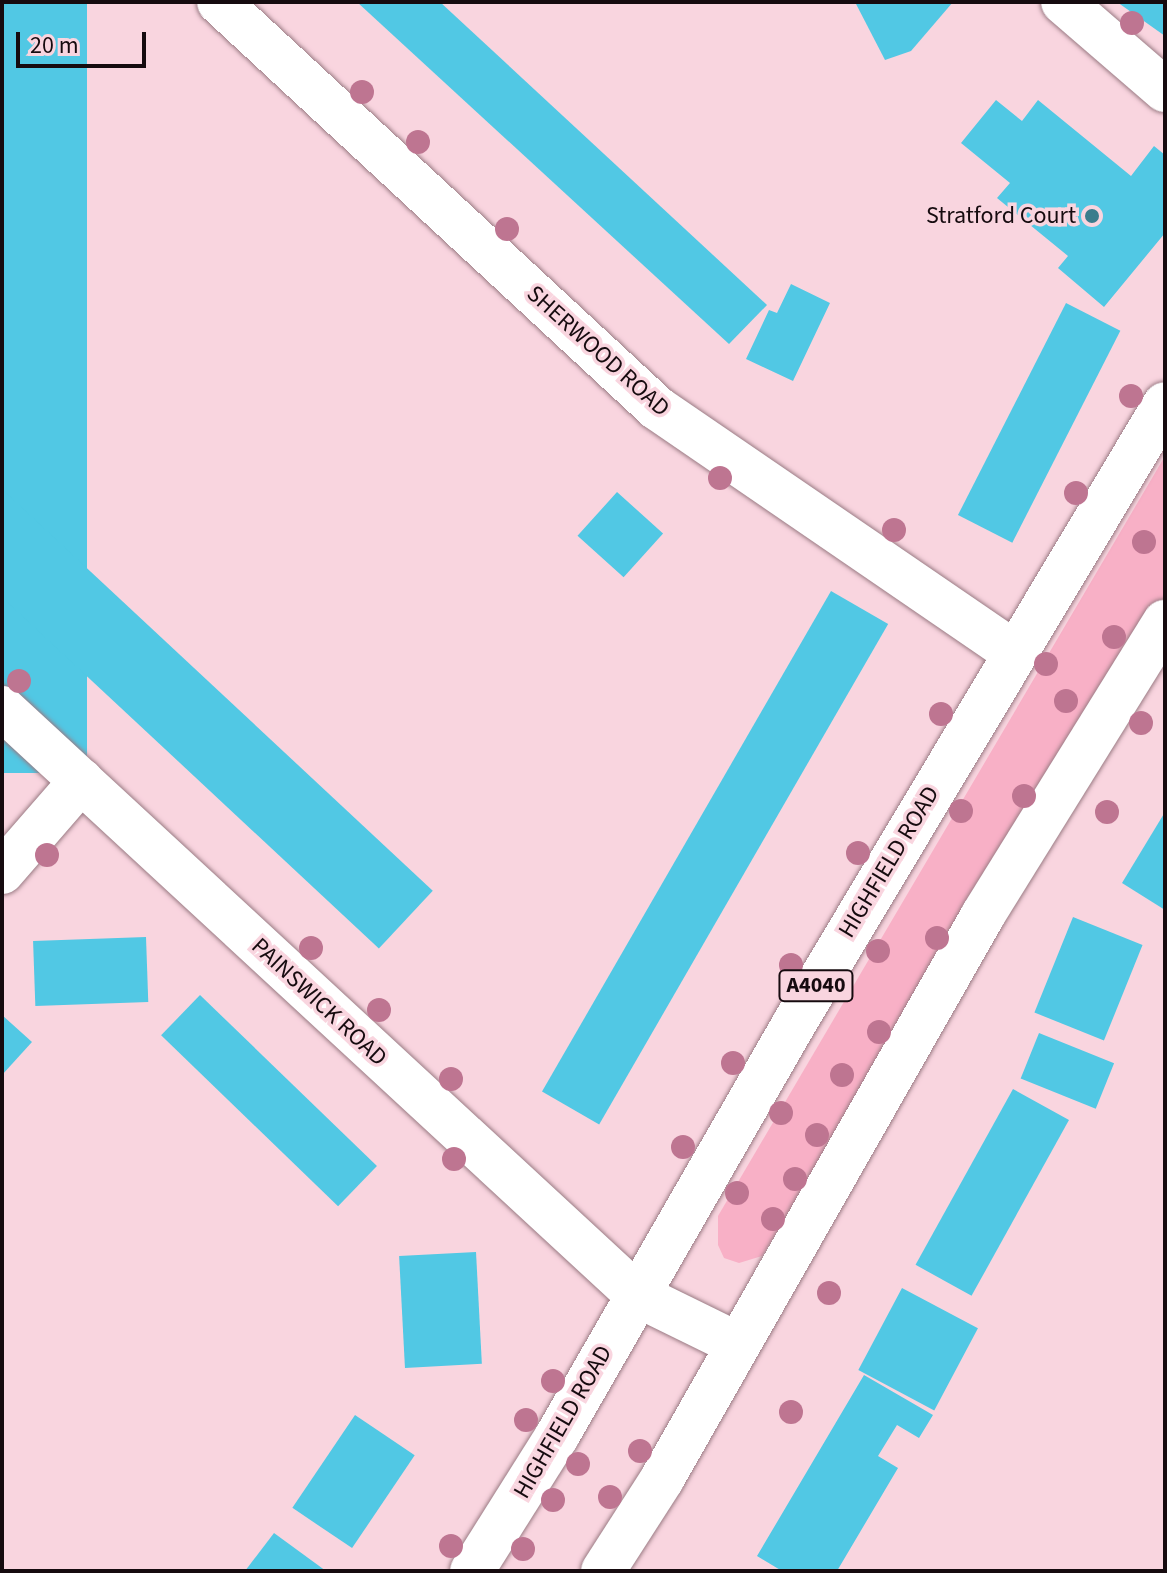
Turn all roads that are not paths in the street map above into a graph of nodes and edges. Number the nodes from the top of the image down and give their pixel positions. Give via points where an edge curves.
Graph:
1 (219, 2) edge
2 (1063, 2) edge
3 (1165, 90) edge
4 (1165, 404) edge
5 (1165, 622) edge
6 (1014, 652) junction
7 (2, 708) edge
8 (81, 781) junction
9 (2, 872) edge
10 (637, 1295) junction
11 (737, 1344) junction
12 (472, 1571) edge
13 (603, 1571) edge

1 - 6 main road, SHERWOOD ROAD via 657,408
2 - 3 main road
4 - 6 main road, HIGHFIELD ROAD / A4040
5 - 11 main road via 983,915
6 - 10 main road, HIGHFIELD ROAD / A4040
7 - 8 main road, PAINSWICK ROAD
8 - 9 main road
8 - 10 main road, PAINSWICK ROAD
10 - 11 main road, PAINSWICK ROAD
10 - 12 main road, HIGHFIELD ROAD / A4040
11 - 13 main road

